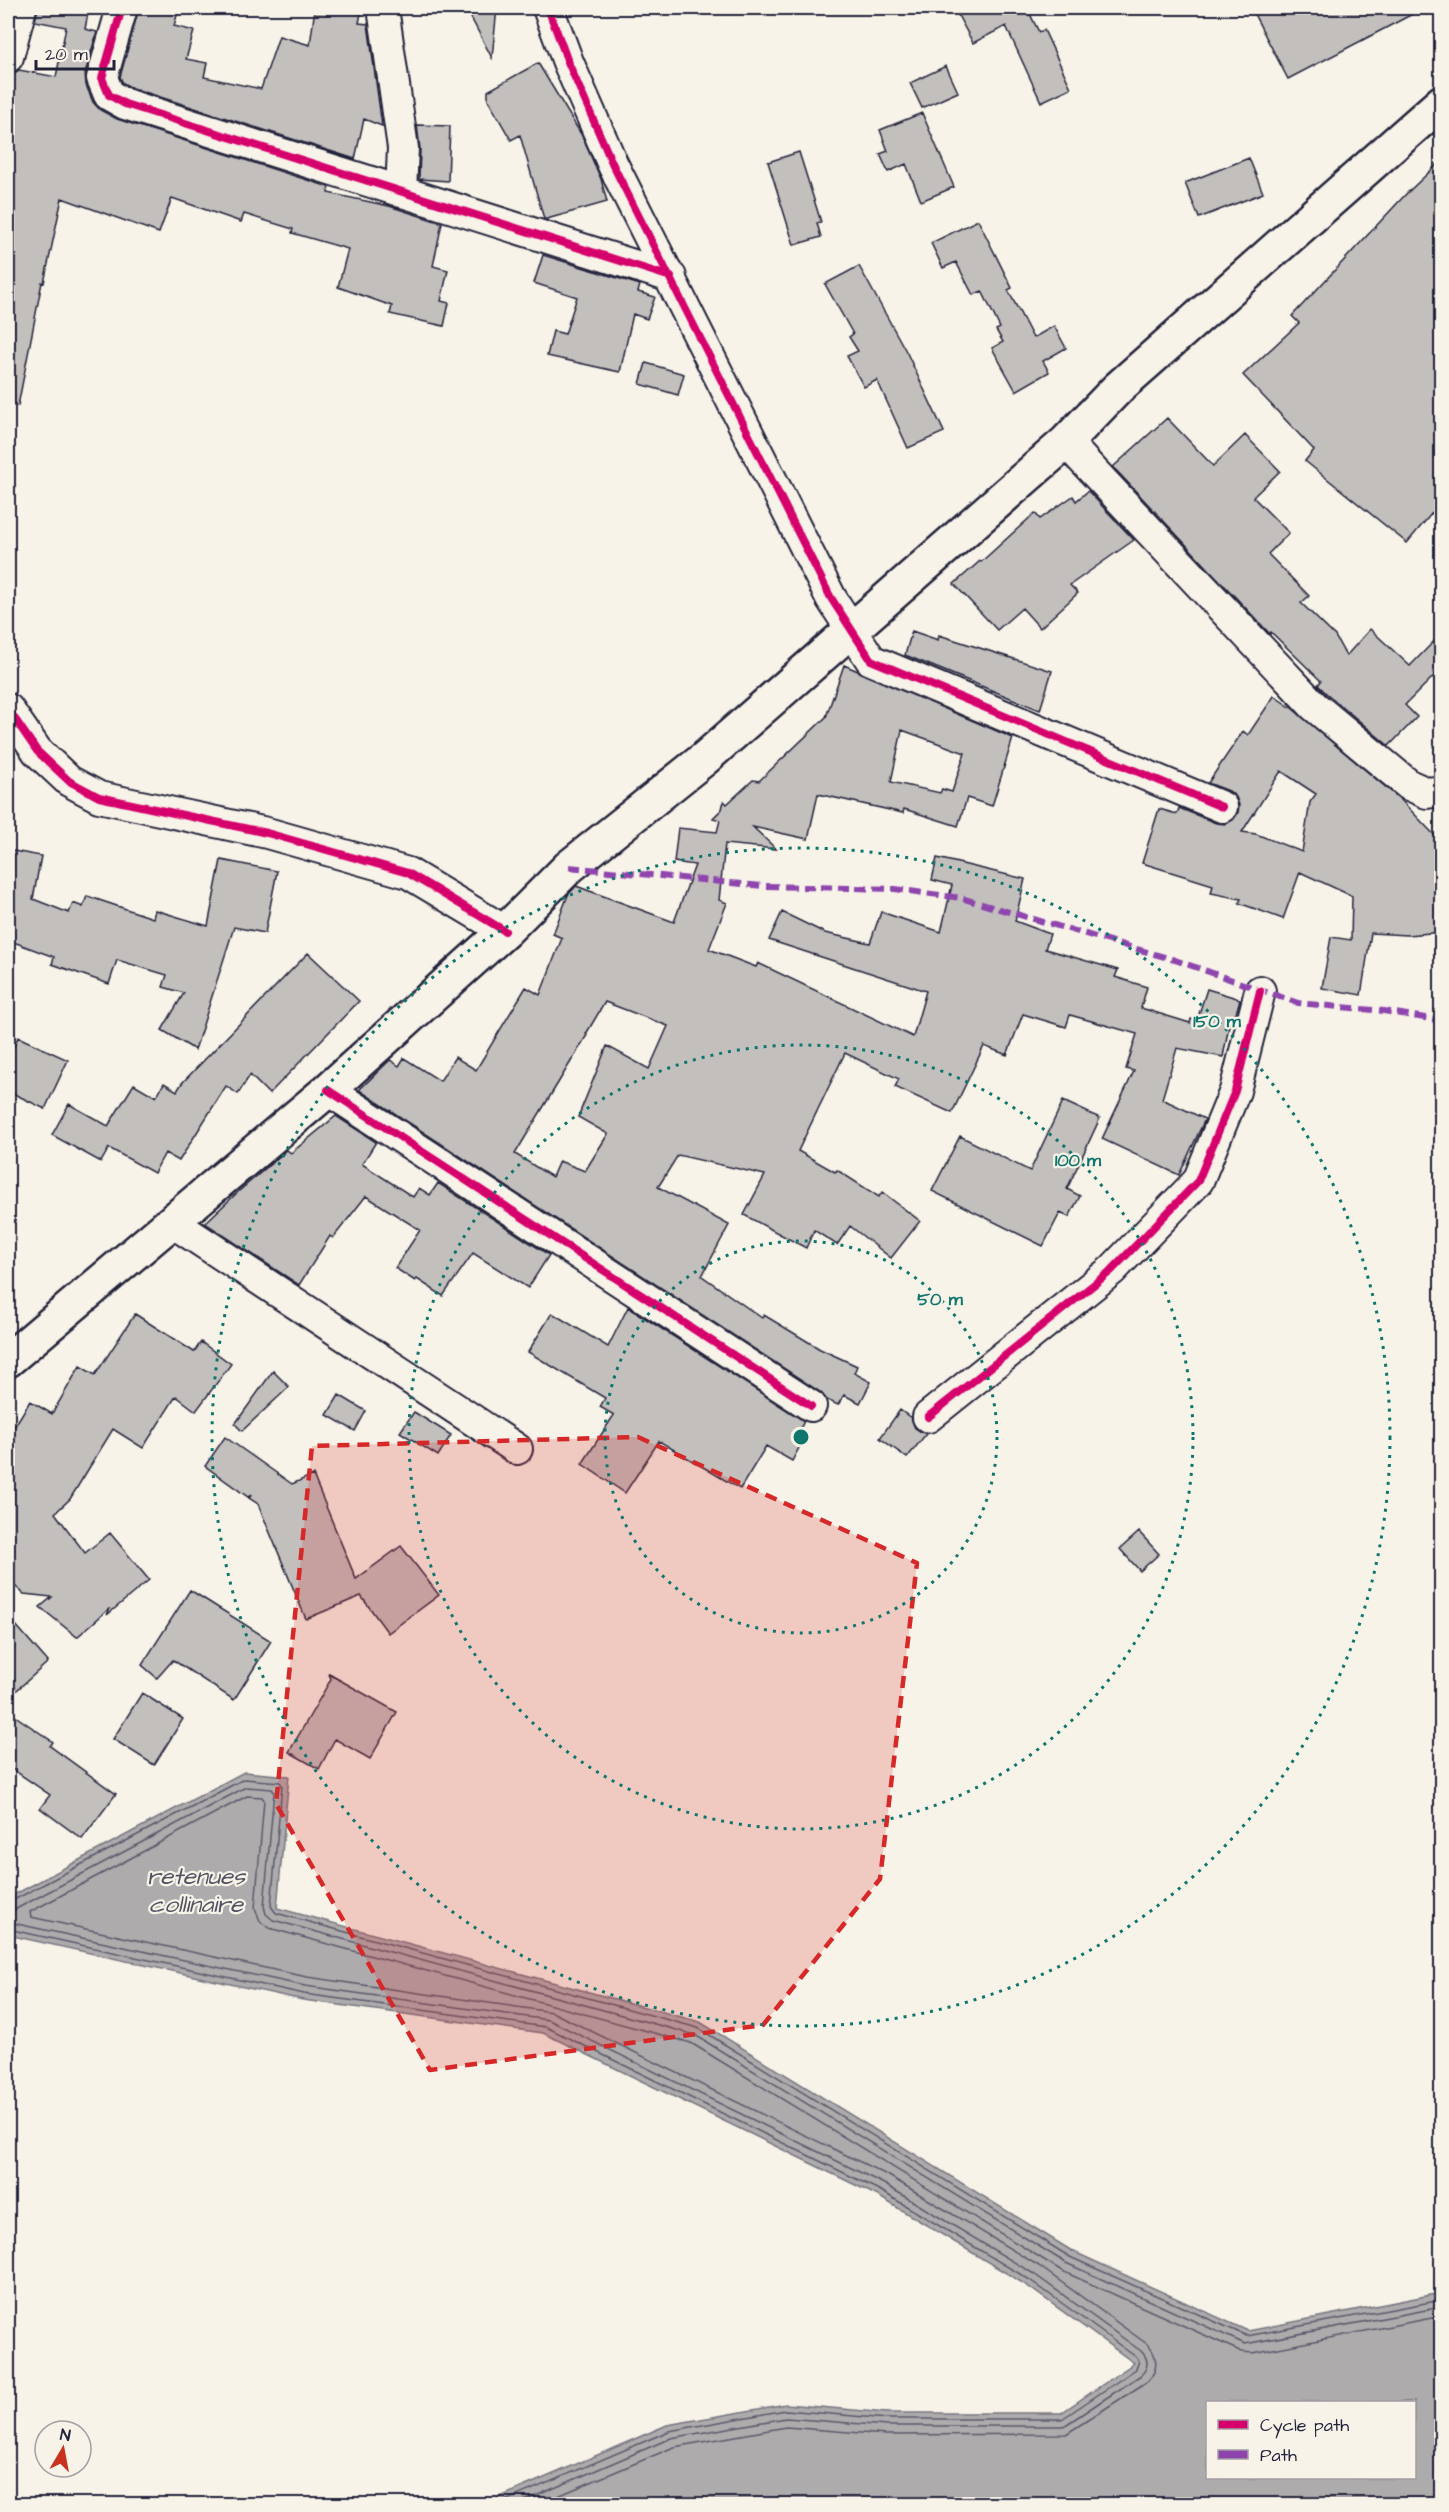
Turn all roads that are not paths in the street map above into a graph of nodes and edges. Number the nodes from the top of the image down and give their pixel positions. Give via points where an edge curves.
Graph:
1 (21, 8) edge
2 (122, 8) edge
3 (383, 8) edge
4 (548, 8) edge
5 (8, 57) edge
6 (1442, 102) edge
7 (401, 192) junction
8 (671, 277) junction
9 (1066, 442) junction
10 (851, 630) junction
11 (8, 709) edge
12 (1442, 791) edge
13 (1222, 807) dead end
14 (505, 931) junction
15 (1260, 991) dead end
16 (328, 1090) junction
17 (172, 1222) junction
18 (8, 1360) edge
19 (811, 1406) dead end
20 (928, 1417) dead end
21 (517, 1449) dead end

1 - 5 street
2 - 7 street via 102,78 109,95 125,104
3 - 7 street via 403,148
4 - 8 street via 614,165
6 - 9 main road via 1118,388
7 - 8 street
8 - 10 street via 831,598
9 - 10 main road
9 - 12 street via 1314,706 1409,785 1427,793
10 - 13 street via 871,660
10 - 14 main road via 704,759 569,867
11 - 14 street via 37,751 69,781 99,797 267,833 408,873
14 - 16 main road
15 - 20 street via 1235,1091 1198,1181 1112,1270
16 - 17 main road
16 - 19 street
17 - 18 main road
17 - 21 street

